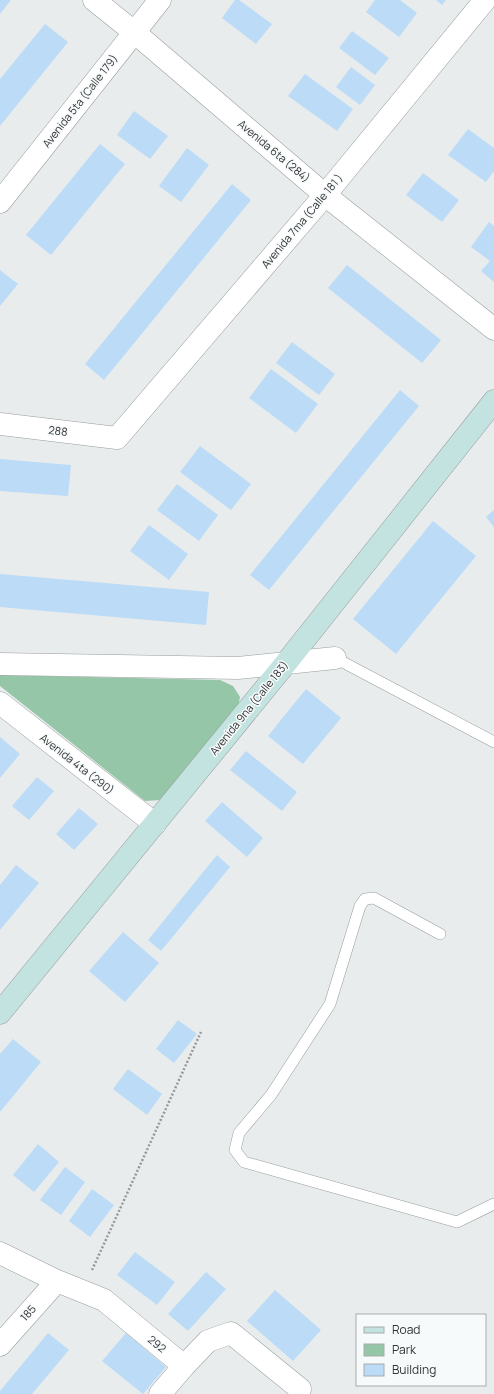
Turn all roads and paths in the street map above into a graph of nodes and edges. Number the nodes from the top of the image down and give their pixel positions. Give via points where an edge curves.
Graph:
1 (94, 0) edge
2 (160, 0) edge
3 (485, 0) edge
4 (134, 32) junction
5 (325, 194) junction
6 (0, 202) edge
7 (494, 329) edge
8 (494, 401) edge
9 (0, 424) edge
10 (117, 438) joint
11 (335, 658) joint
12 (286, 663) junction
13 (0, 664) edge
14 (0, 703) edge
15 (494, 742) edge
16 (155, 824) junction
17 (440, 934) dead end
18 (0, 1013) edge
19 (201, 1032) dead end
20 (494, 1204) edge
21 (0, 1253) edge
22 (57, 1281) junction
23 (82, 1291) junction
24 (0, 1345) edge
25 (184, 1366) junction
26 (300, 1389) dead end
27 (160, 1394) edge

1 - 4 street, Avenida 6ta (284)
2 - 4 street, Avenida 5ta (Calle 179)
3 - 5 street, Avenida 7ma (Calle 181 )
4 - 5 street, Avenida 6ta (284)
4 - 6 street, Avenida 5ta (Calle 179)
5 - 7 street, Avenida 6ta (284)
5 - 10 street, Avenida 7ma (Calle 181 )
8 - 12 street, Avenida 9na (Calle 183)
9 - 10 street, 288
11 - 12 street
11 - 15 lane
12 - 13 street via 238,668
12 - 16 street, Avenida 9na (Calle 183)
14 - 16 street, Avenida 4ta (290)
16 - 18 street, Avenida 9na (Calle 183)
17 - 20 lane via 374,898 365,899 360,906 330,1004 271,1095 239,1133 235,1150 244,1162 458,1222
19 - 23 path
21 - 22 street, 292
22 - 23 street, 292
22 - 24 street, 185
23 - 25 street, 292 via 104,1300
25 - 26 street via 208,1341 231,1333
25 - 27 street

